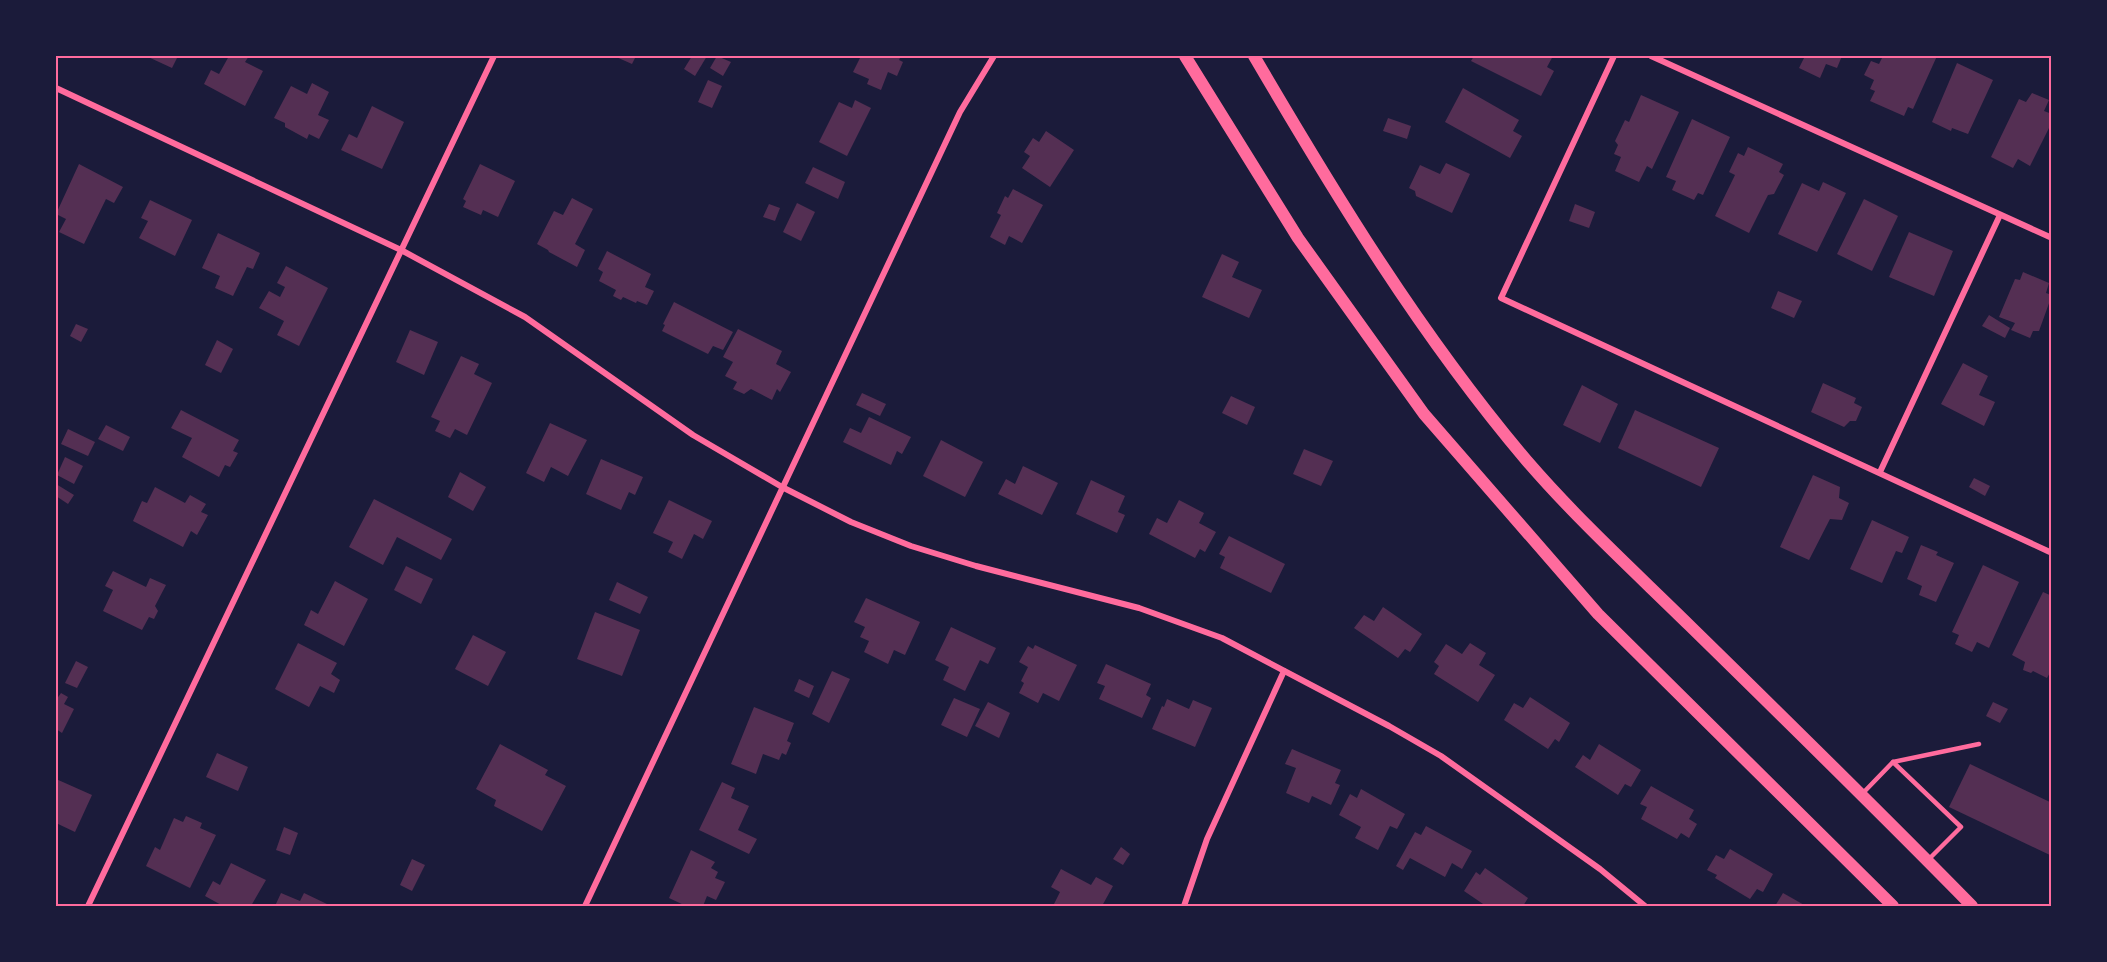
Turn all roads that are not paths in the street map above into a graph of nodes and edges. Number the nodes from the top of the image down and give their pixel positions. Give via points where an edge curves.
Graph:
1 (494, 56) edge
2 (994, 56) edge
3 (1185, 56) edge
4 (1254, 56) edge
5 (1614, 56) edge
6 (1651, 56) edge
7 (56, 88) edge
8 (2000, 214) junction
9 (2052, 238) edge
10 (401, 250) junction
11 (1880, 472) junction
12 (782, 487) junction
13 (2052, 553) edge
14 (1284, 671) junction
15 (1979, 744) dead end
16 (1893, 762) junction
17 (1861, 794) junction
18 (1928, 861) junction
19 (88, 906) edge
20 (585, 906) edge
21 (1184, 906) edge
22 (1645, 906) edge
23 (1893, 906) edge
24 (1972, 906) edge

1 - 10 street
2 - 12 street via 960,112
3 - 23 main road via 1298,238 1424,414 1598,615
4 - 17 main road via 1382,266 1447,358 1528,461 1605,544
5 - 11 street via 1501,298
6 - 8 street
7 - 10 street
8 - 9 street
8 - 11 street
10 - 12 street via 525,317 693,435
10 - 19 street
11 - 13 street
12 - 14 street via 851,522 911,546 1139,608 1222,638
12 - 20 street
14 - 21 street via 1207,839
14 - 22 street via 1441,756 1600,869
15 - 16 lane
16 - 17 lane
16 - 18 lane via 1961,827
17 - 18 main road
18 - 24 main road

